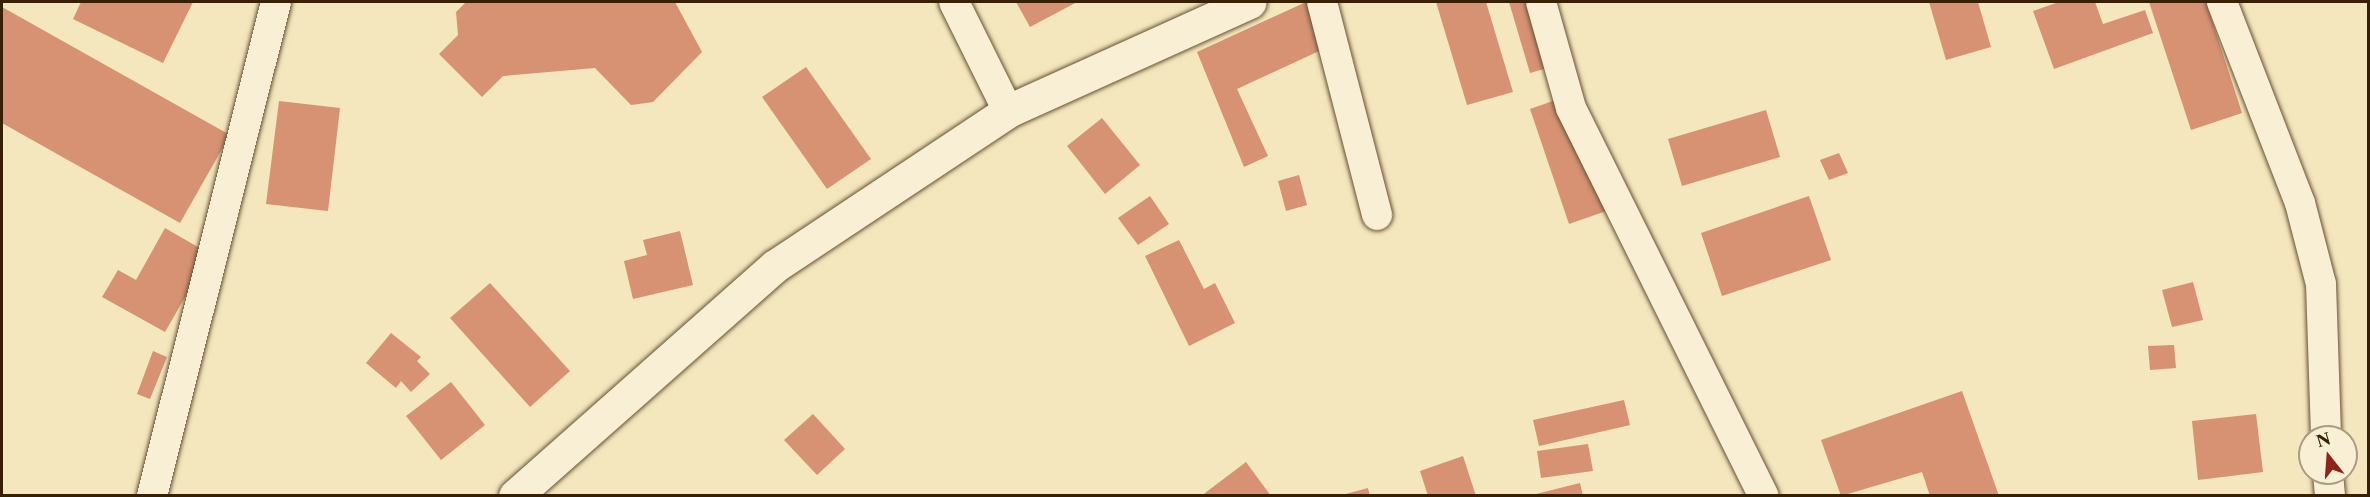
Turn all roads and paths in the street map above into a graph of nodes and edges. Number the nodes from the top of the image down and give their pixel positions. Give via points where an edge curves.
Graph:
1 (276, 2) edge
2 (954, 2) edge
3 (1249, 2) edge
4 (1322, 2) edge
5 (1541, 2) edge
6 (2222, 2) edge
7 (1008, 111) junction
8 (1377, 215) dead end
9 (2325, 425) edge
10 (152, 495) edge
11 (515, 495) edge
12 (1764, 495) edge

1 - 10 street
2 - 7 street
3 - 7 street
4 - 8 street
5 - 12 street via 1571,108
6 - 9 street via 2301,203 2321,284
7 - 11 street via 776,266

